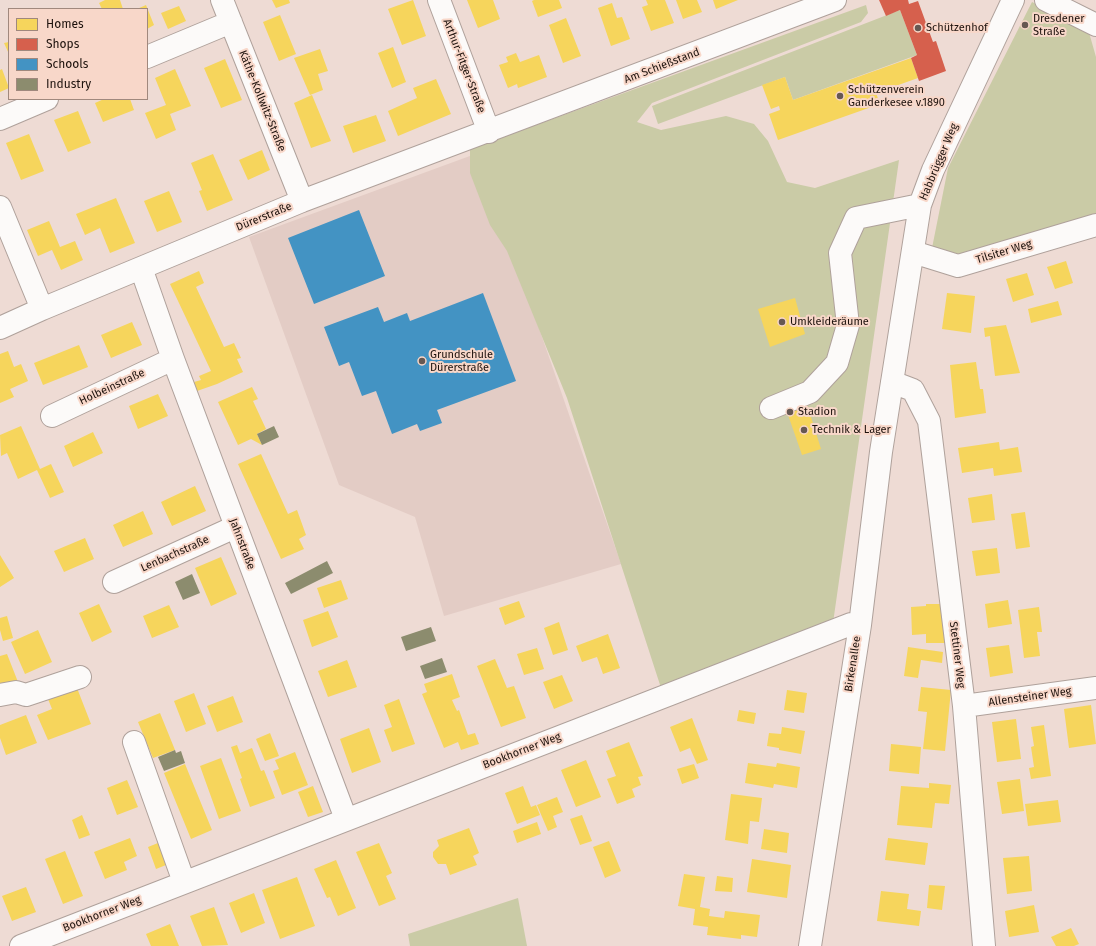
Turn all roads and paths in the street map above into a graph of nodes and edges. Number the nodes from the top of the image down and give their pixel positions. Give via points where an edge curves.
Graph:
1 (222, 0) edge
2 (439, 0) edge
3 (835, 0) edge
4 (1013, 0) edge
5 (1046, 0) edge
6 (809, 4) edge
7 (231, 22) junction
8 (1096, 25) edge
9 (148, 57) edge
10 (45, 100) edge
11 (0, 119) edge
12 (489, 132) junction
13 (302, 201) junction
14 (920, 204) junction
15 (0, 207) edge
16 (1096, 225) edge
17 (913, 252) junction
18 (141, 268) junction
19 (42, 309) junction
20 (0, 328) edge
21 (172, 359) junction
22 (892, 382) junction
23 (771, 408) dead end
24 (52, 416) dead end
25 (236, 527) junction
26 (114, 582) dead end
27 (860, 625) junction
28 (80, 676) dead end
29 (1096, 688) edge
30 (0, 695) edge
31 (964, 706) junction
32 (134, 742) dead end
33 (346, 819) junction
34 (184, 882) junction
35 (21, 946) edge
36 (810, 946) edge
37 (984, 946) edge

1 - 7 street, Käthe-Kollwitz-Straße
2 - 12 street, Arthur-Fitger-Straße
3 - 6 street, Am Schießstand
4 - 14 street, Habbrügger Weg via 933,170
5 - 8 street
6 - 12 street, Am Schießstand
7 - 9 street
7 - 13 street, Käthe-Kollwitz-Straße
10 - 11 street
12 - 13 street, Dürerstraße
13 - 18 street, Dürerstraße
14 - 17 street, Habbrügger Weg
14 - 23 street via 856,218 840,253 848,325 837,363 810,392
15 - 19 street
16 - 17 street, Tilsiter Weg via 958,266
17 - 22 street, Habbrügger Weg
18 - 19 street, Dürerstraße
18 - 21 street, Jahnstraße
19 - 20 street, Dürerstraße
21 - 24 street, Holbeinstraße
21 - 25 street, Jahnstraße
22 - 27 street, Birkenallee
22 - 31 street, Stettiner Weg via 913,390 929,421
25 - 26 street, Lenbachstraße
25 - 33 street, Jahnstraße
27 - 33 street, Bookhorner Weg via 851,624
27 - 36 street, Birkenallee
28 - 30 street via 26,696 16,692
29 - 31 street, Allensteiner Weg
31 - 37 street, Stettiner Weg
32 - 34 street
33 - 34 street, Bookhorner Weg
34 - 35 street, Bookhorner Weg

